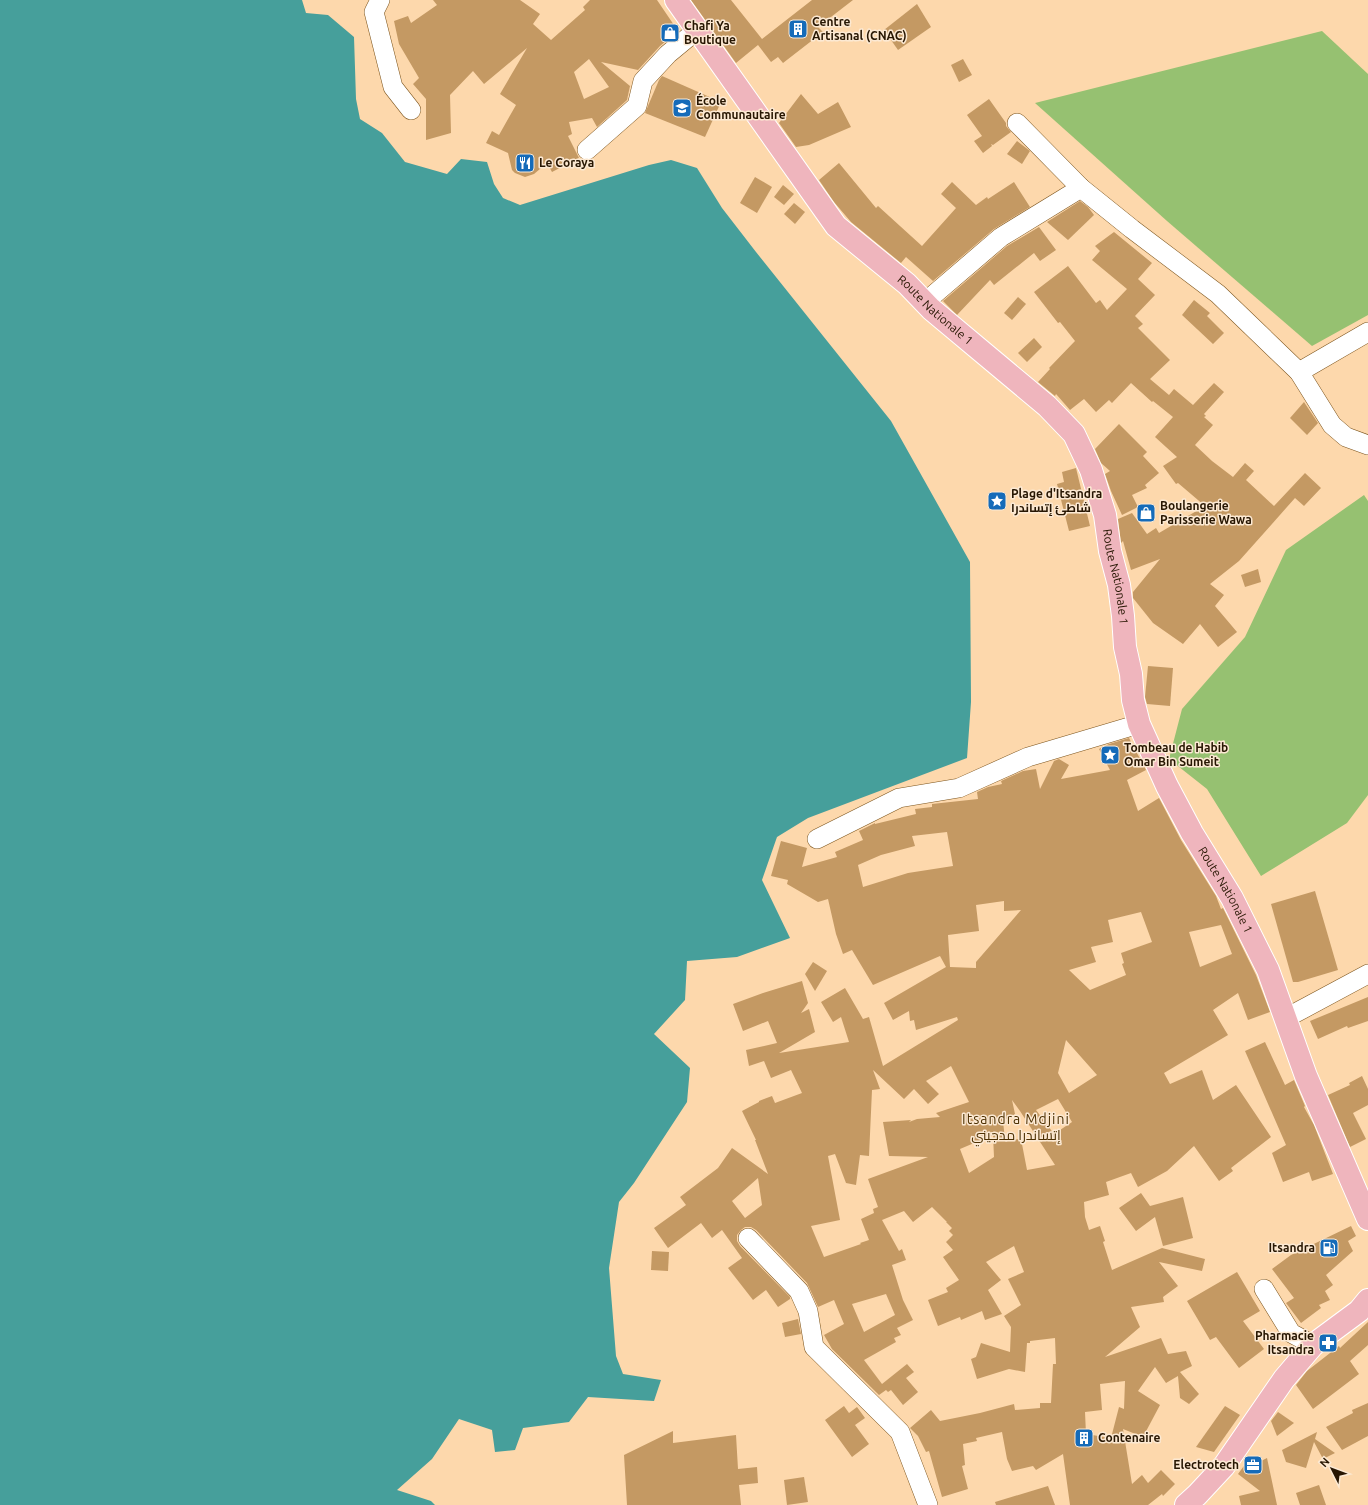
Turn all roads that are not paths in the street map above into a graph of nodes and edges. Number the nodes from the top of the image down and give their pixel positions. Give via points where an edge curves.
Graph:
1 (380, 0) edge
2 (676, 0) edge
3 (697, 30) junction
4 (411, 110) dead end
5 (1018, 123) dead end
6 (587, 150) dead end
7 (1081, 188) junction
8 (924, 303) junction
9 (1368, 332) edge
10 (1299, 372) junction
11 (1368, 445) edge
12 (1139, 724) junction
13 (817, 839) dead end
14 (1368, 974) edge
15 (1286, 1018) junction
16 (1368, 1219) edge
17 (748, 1238) dead end
18 (1264, 1289) dead end
19 (1365, 1307) edge
20 (1313, 1345) junction
21 (928, 1505) edge
22 (1186, 1505) edge

1 - 4 street via 374,12 393,87
2 - 3 main road, Route Nationale 1
3 - 6 street via 668,54 643,81 638,106
3 - 8 main road, Route Nationale 1 via 836,226 908,284
5 - 7 street
7 - 8 street via 1001,237
7 - 10 street via 1218,294
8 - 12 main road, Route Nationale 1 via 1047,406 1074,434 1092,470 1105,515 1110,551 1119,585 1125,647
9 - 10 street
10 - 11 street via 1332,425 1346,437
12 - 13 street via 1028,757 959,788 899,798
12 - 15 main road, Route Nationale 1 via 1192,833 1251,934
14 - 15 street
15 - 16 main road, Route Nationale 1 via 1306,1076
17 - 21 street via 799,1291 808,1311 814,1348 900,1432
18 - 20 street via 1291,1333
19 - 20 main road
20 - 22 main road via 1284,1379 1224,1466

